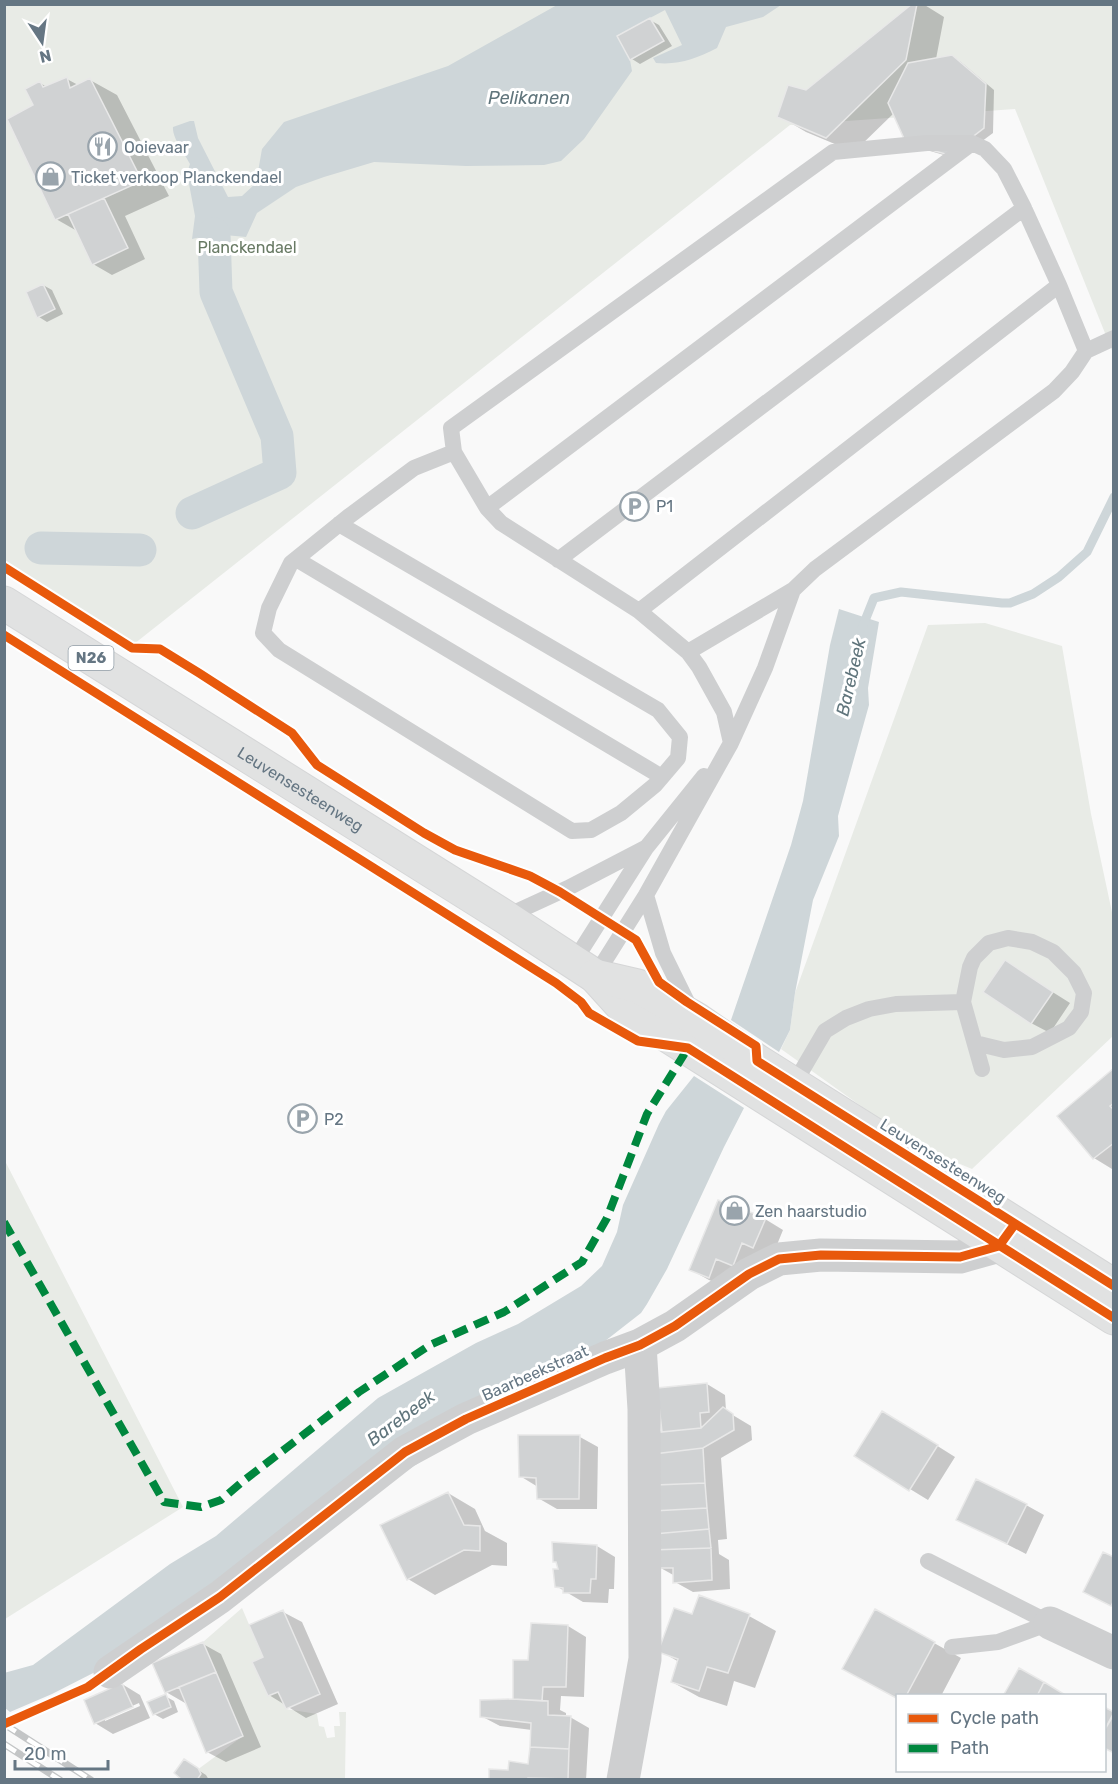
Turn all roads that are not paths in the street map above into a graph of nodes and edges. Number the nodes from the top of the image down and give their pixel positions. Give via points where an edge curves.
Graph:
1 (972, 143) junction
2 (1024, 208) junction
3 (1059, 285) junction
4 (1113, 338) edge
5 (1086, 351) junction
6 (454, 452) junction
7 (487, 508) junction
8 (339, 524) junction
9 (296, 559) junction
10 (558, 560) junction
11 (793, 590) junction
12 (4, 603) edge
13 (639, 611) junction
14 (688, 652) junction
15 (731, 743) junction
16 (662, 777) junction
17 (646, 848) junction
18 (646, 896) junction
19 (505, 917) junction
20 (584, 970) junction
21 (963, 1002) junction
22 (696, 1019) junction
23 (975, 1043) junction
24 (981, 1069) dead end
25 (794, 1084) junction
26 (1007, 1235) junction
27 (1113, 1287) edge
28 (1113, 1318) edge
29 (640, 1345) junction
30 (928, 1560) dead end
31 (1050, 1623) junction
32 (952, 1647) dead end
33 (1113, 1653) edge
34 (110, 1672) dead end
35 (623, 1779) edge

1 - 2 lane via 985,149 1004,168
1 - 6 lane via 833,152 451,428
1 - 7 lane
2 - 3 lane
2 - 10 lane
3 - 5 lane
3 - 13 lane
4 - 5 lane
5 - 11 lane via 1054,392 815,569
6 - 7 lane
6 - 8 lane via 414,468
7 - 10 lane via 501,523
8 - 9 lane
8 - 16 lane via 658,710 680,737 678,758
9 - 16 lane
9 - 16 lane via 269,608 262,633 279,650 572,831 591,830 611,819
10 - 13 lane
11 - 14 lane
11 - 15 lane via 765,668
12 - 19 main road, Leuvensesteenweg / N26
13 - 14 lane
14 - 15 lane via 724,712
15 - 17 lane
15 - 18 lane
17 - 19 lane
17 - 20 lane
18 - 20 lane
18 - 22 lane via 663,953
19 - 20 main road, Leuvensesteenweg / N26
20 - 22 main road, Leuvensesteenweg / N26 via 638,986
20 - 26 main road, Leuvensesteenweg / N26 via 624,1008 921,1194
21 - 23 lane
21 - 23 lane via 974,958 989,943 1008,938 1032,942 1053,952 1074,973 1084,993 1081,1012 1069,1028 1032,1047 1004,1050
21 - 25 lane via 896,1005 846,1018 825,1031
22 - 25 main road, Leuvensesteenweg / N26
23 - 24 lane
25 - 26 main road, Leuvensesteenweg / N26
26 - 27 main road, Leuvensesteenweg / N26
26 - 28 main road, Leuvensesteenweg / N26
26 - 29 street, Baarbeekstraat via 960,1257 821,1255 779,1259 749,1274 675,1326
29 - 34 street, Baarbeekstraat via 466,1419 405,1452 220,1597
29 - 35 street via 645,1659
30 - 31 lane
31 - 32 lane via 998,1642
31 - 33 street

